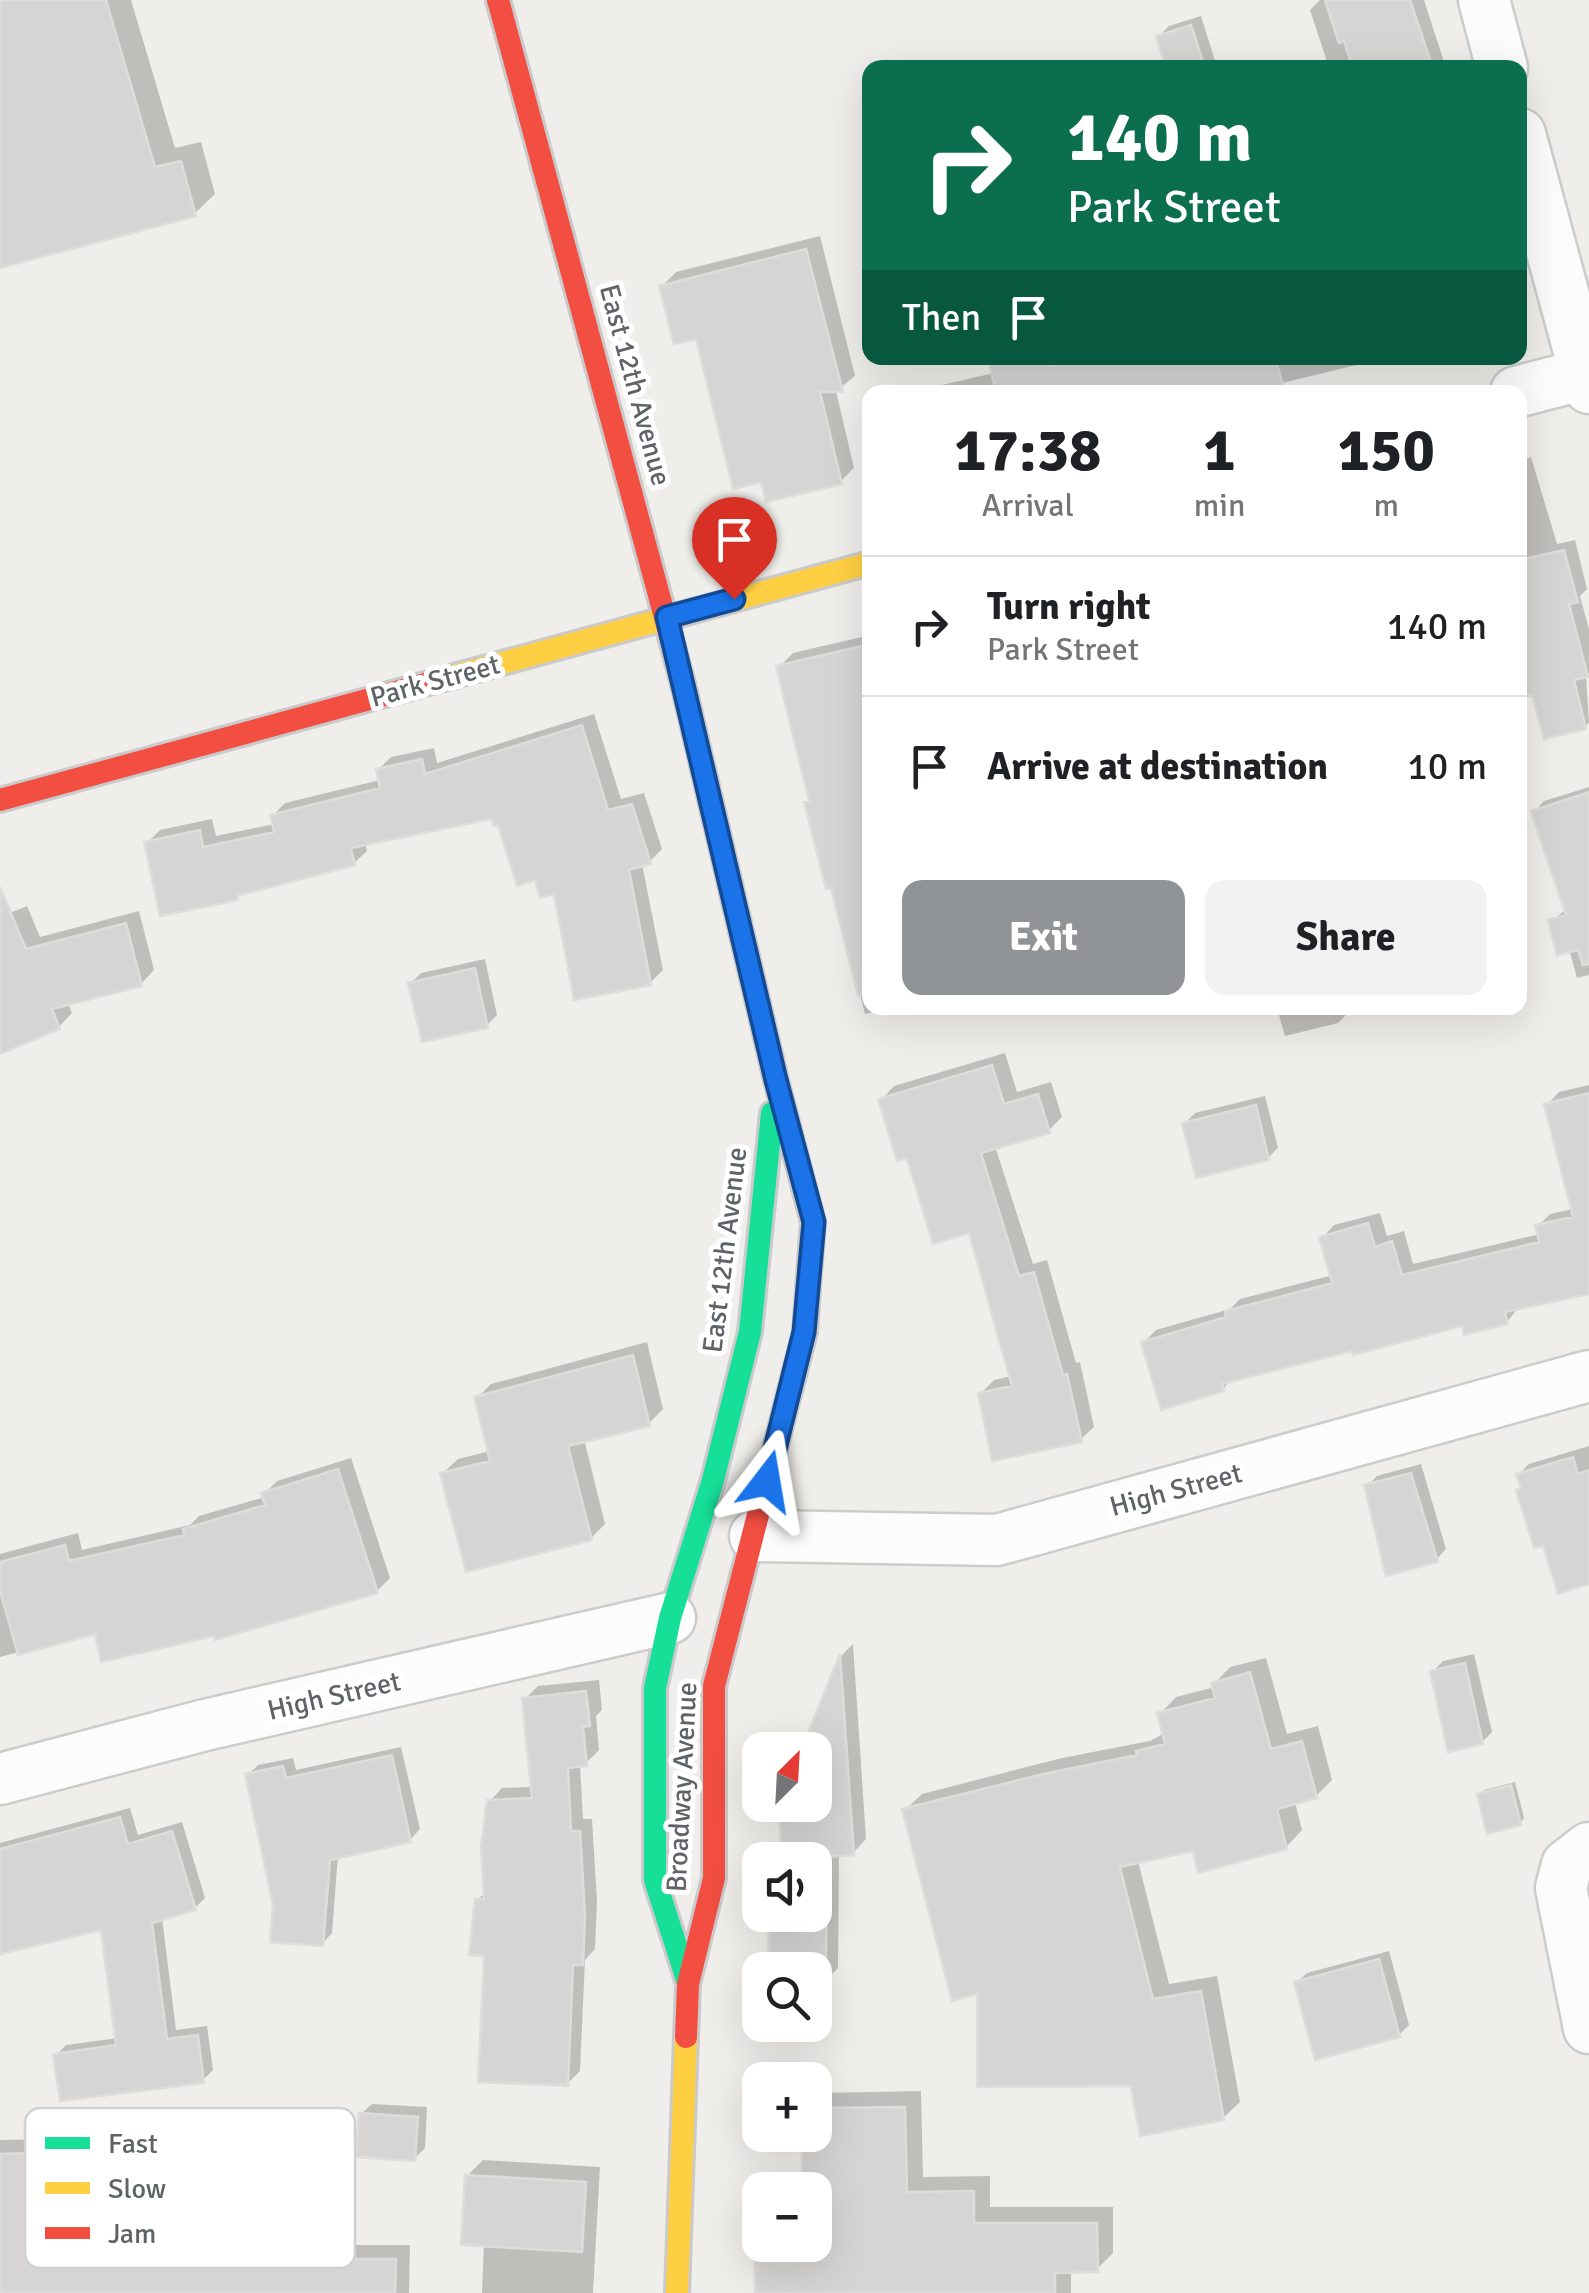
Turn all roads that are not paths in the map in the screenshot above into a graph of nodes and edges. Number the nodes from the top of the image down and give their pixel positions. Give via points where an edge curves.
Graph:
1 (498, 0) edge
2 (1484, 0) edge
3 (1500, 60) edge
4 (1527, 159) edge
5 (1588, 378) edge
6 (1527, 390) edge
7 (862, 566) edge
8 (667, 617) junction
9 (0, 800) edge
10 (776, 1080) junction
11 (1589, 1376) edge
12 (755, 1536) junction
13 (692, 1540) joint
14 (670, 1618) junction
15 (0, 1779) edge
16 (1589, 1848) edge
17 (688, 1984) junction
18 (1589, 2028) edge
19 (678, 2293) edge

1 - 8 street, East 12th Avenue
2 - 3 street
4 - 5 street
5 - 6 street
7 - 8 street, Park Street
8 - 9 street, Park Street
8 - 10 street, East 12th Avenue
10 - 12 street, East 12th Avenue via 814,1222 804,1332
10 - 13 street, East 12th Avenue via 750,1332
11 - 12 street, High Street via 998,1540
12 - 17 street, Broadway Avenue via 714,1686 714,1878
13 - 14 street, Broadway Avenue
14 - 15 street, High Street
14 - 17 street, Broadway Avenue via 655,1688 655,1880
16 - 18 street via 1568,1864 1561,1888
17 - 19 street, Broadway Avenue

